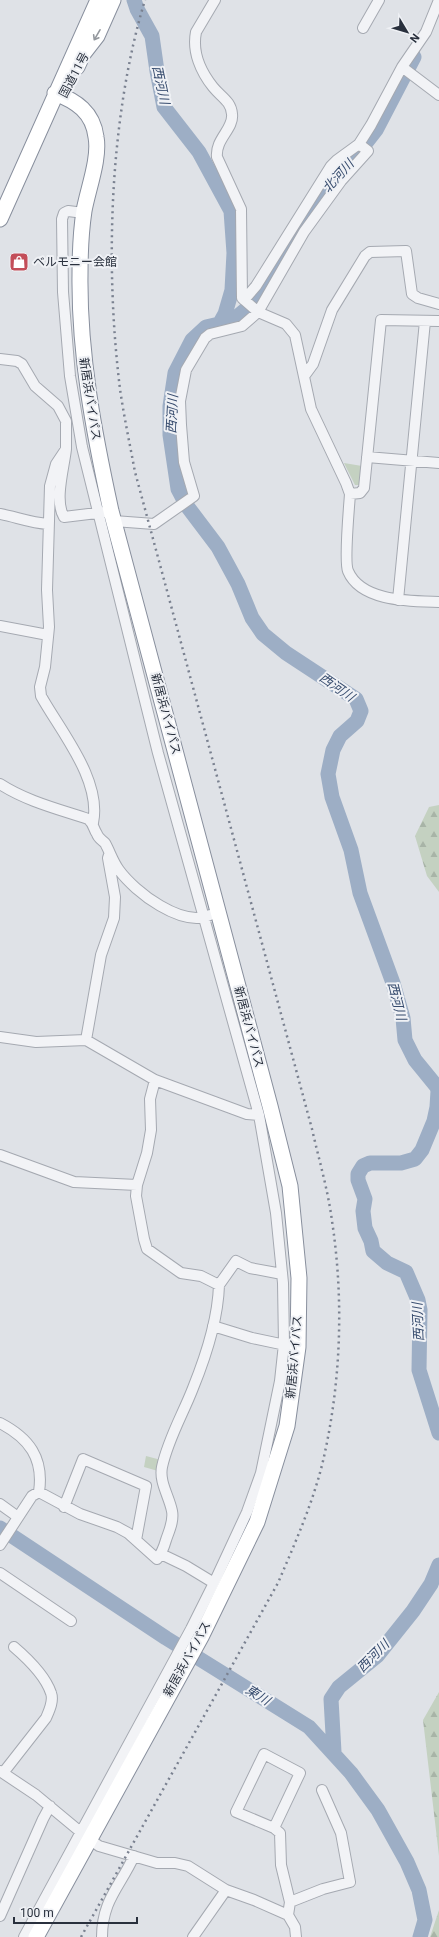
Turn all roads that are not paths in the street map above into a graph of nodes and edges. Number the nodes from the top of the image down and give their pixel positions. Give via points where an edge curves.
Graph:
1 (98, 0) edge
2 (113, 0) edge
3 (215, 0) edge
4 (379, 0) edge
5 (438, 0) edge
6 (363, 28) dead end
7 (406, 70) junction
8 (59, 94) junction
9 (439, 95) edge
10 (363, 146) junction
11 (84, 213) junction
12 (0, 219) edge
13 (245, 301) junction
14 (439, 304) edge
15 (257, 311) junction
16 (425, 321) junction
17 (439, 321) edge
18 (0, 360) edge
19 (305, 375) junction
20 (66, 450) junction
21 (367, 458) junction
22 (411, 460) junction
23 (439, 463) edge
24 (350, 494) junction
25 (0, 514) edge
26 (108, 515) junction
27 (48, 524) junction
28 (398, 600) junction
29 (439, 602) edge
30 (0, 626) edge
31 (48, 635) junction
32 (0, 784) edge
33 (93, 823) junction
34 (109, 853) junction
35 (219, 911) junction
36 (204, 918) junction
37 (0, 1037) edge
38 (86, 1040) junction
39 (155, 1080) junction
40 (259, 1115) junction
41 (0, 1155) edge
42 (137, 1185) junction
43 (282, 1274) junction
44 (219, 1285) junction
45 (213, 1326) junction
46 (291, 1346) junction
47 (0, 1424) edge
48 (39, 1492) junction
49 (0, 1504) edge
50 (64, 1507) junction
51 (17, 1519) junction
52 (136, 1540) junction
53 (0, 1546) edge
54 (162, 1554) junction
55 (0, 1573) edge
56 (214, 1583) junction
57 (71, 1621) dead end
58 (196, 1633) junction
59 (14, 1647) dead end
60 (2, 1772) edge
61 (322, 1790) dead end
62 (50, 1806) junction
63 (274, 1828) junction
64 (84, 1836) junction
65 (134, 1856) junction
66 (226, 1890) junction
67 (290, 1902) junction
68 (0, 1916) edge
69 (288, 1916) junction
70 (24, 1937) edge
71 (36, 1937) edge
72 (102, 1937) edge
73 (193, 1937) edge
74 (296, 1937) edge

1 - 8 highway, 国道11号
2 -> 8 highway, 国道11号 via 97,36
3 - 13 street via 195,38 202,70 214,88 227,100 233,116 231,125 221,137 216,157 241,209 241,292
4 - 6 street
5 - 7 street via 426,32
7 - 9 street
7 - 10 street via 372,125
8 - 11 highway, 新居浜バイパス via 77,103 94,125 96,150
8 - 12 highway, 国道11号
10 - 13 street via 336,160 331,166
10 - 15 street via 355,168 341,181 304,232
11 - 26 highway, 新居浜バイパス via 80,274 82,351
11 - 26 street via 68,211 62,219 63,292 70,376 82,447
13 - 15 street
14 - 19 street via 412,294 406,251 370,252 332,310 313,364
15 - 19 street via 286,324 295,335
15 - 26 street via 242,326 210,334 205,338 186,370 180,401 181,426 184,462 194,496 154,524
16 - 17 street
16 - 21 street via 381,320
16 - 22 street
18 - 20 street via 17,361 22,364 35,386 58,406 66,421
19 - 24 street via 311,410
20 - 26 street via 59,497 60,511 64,517
20 - 27 street via 56,464 50,486
21 - 22 street
21 - 24 street via 364,488 360,494
22 - 23 street
22 - 28 street
24 - 28 street via 347,570 354,581 366,590
25 - 27 street
26 - 35 highway, 新居浜バイパス
26 - 36 street via 158,753
27 - 31 street
28 - 29 street
30 - 31 street
31 - 33 street via 40,687 41,696 87,775 93,793
32 - 33 street via 19,795
33 - 34 street via 97,835
34 - 36 street via 119,870 142,894 180,916
34 - 38 street via 115,897 114,918 100,955
35 - 36 street
35 - 46 highway, 新居浜バイパス via 290,1186 299,1278
36 - 40 street
37 - 38 street via 36,1042
38 - 39 street
39 - 40 street via 247,1114
39 - 42 street via 150,1099 147,1153
40 - 43 street via 276,1213
41 - 42 street via 74,1182
42 - 44 street via 136,1196 147,1249 181,1273 201,1276
43 - 44 street via 250,1268 236,1261
43 - 46 street
44 - 45 street via 219,1304
45 - 46 street
45 - 54 street via 194,1387 162,1466 162,1482 172,1517
46 - 56 street via 280,1381 261,1473 247,1512
46 - 58 highway, 新居浜バイパス via 287,1426 257,1522
47 - 48 street via 25,1440 31,1448 40,1476
48 - 50 street
48 - 51 street via 32,1496
49 - 51 street
50 - 52 street via 117,1527
50 - 52 street via 83,1459 146,1486
51 - 53 street
52 - 54 street via 157,1559
54 - 56 street
55 - 57 street
56 - 58 street
58 - 64 highway, 新居浜バイパス
59 - 60 street via 33,1663 52,1694 46,1718
60 - 62 street
61 - 67 street via 341,1833 350,1882
62 - 64 street
62 - 68 street
63 - 63 street via 300,1773 264,1754 236,1812
63 - 67 street via 280,1833 281,1865
64 - 65 street via 99,1846
64 - 70 street
64 - 71 highway, 新居浜バイパス
65 - 66 street via 158,1863 188,1866
65 - 72 street via 105,1909
66 - 69 street
66 - 73 street
67 - 69 street
69 - 74 street via 295,1928

